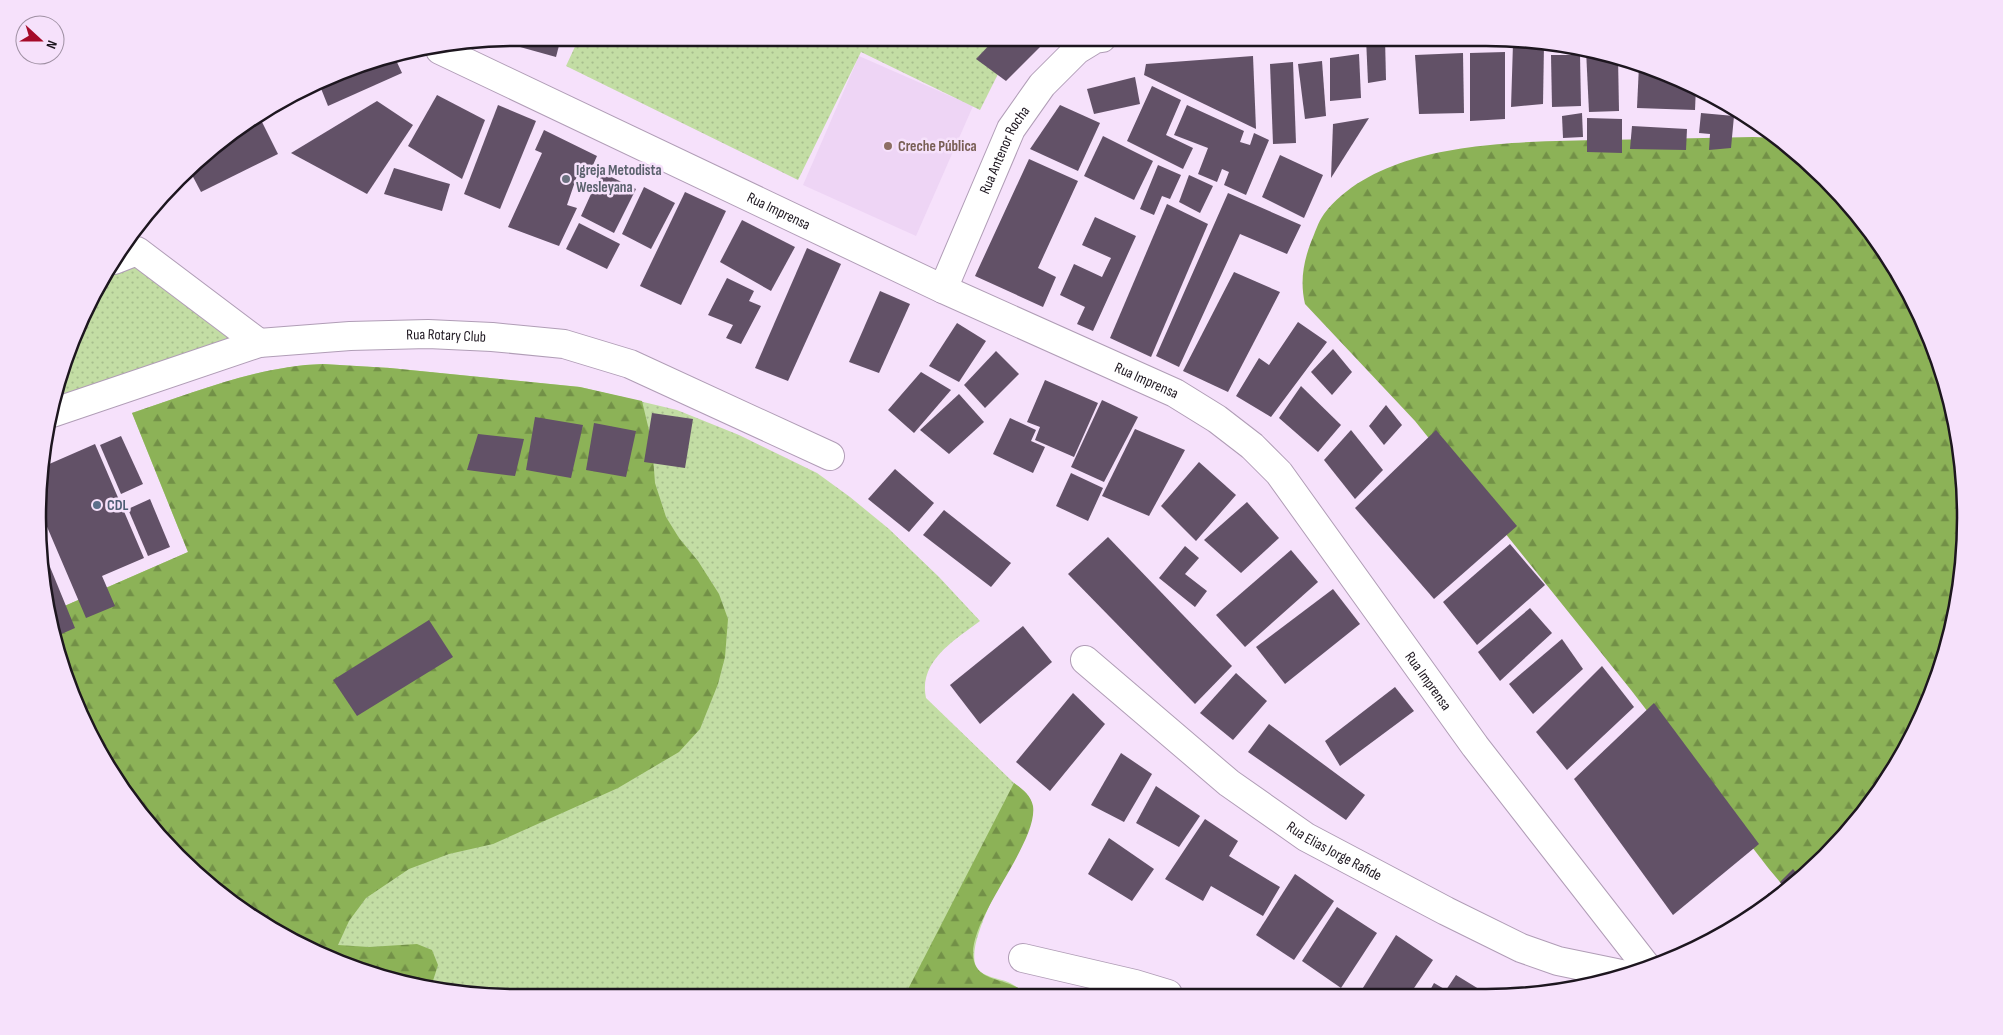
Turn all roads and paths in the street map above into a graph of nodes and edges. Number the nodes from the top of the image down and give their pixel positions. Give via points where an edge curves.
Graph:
1 (1084, 46) edge
2 (444, 52) edge
3 (126, 255) edge
4 (943, 289) junction
5 (259, 343) junction
6 (59, 411) edge
7 (830, 456) dead end
8 (1085, 660) dead end
9 (1023, 958) dead end
10 (1643, 962) edge
11 (1611, 972) edge
12 (1152, 989) edge

1 - 4 street, Rua Antenor Rocha via 1042,85 1011,129
2 - 4 street, Rua Imprensa
3 - 5 street via 138,251
4 - 10 street, Rua Imprensa via 1175,393 1252,446 1296,494 1475,746
5 - 6 street, Rua Rotary Club
5 - 7 street, Rua Rotary Club via 428,334 564,344 630,364
8 - 11 street, Rua Elias Jorge Rafide via 1229,782 1306,837 1521,948 1558,961
9 - 12 street

